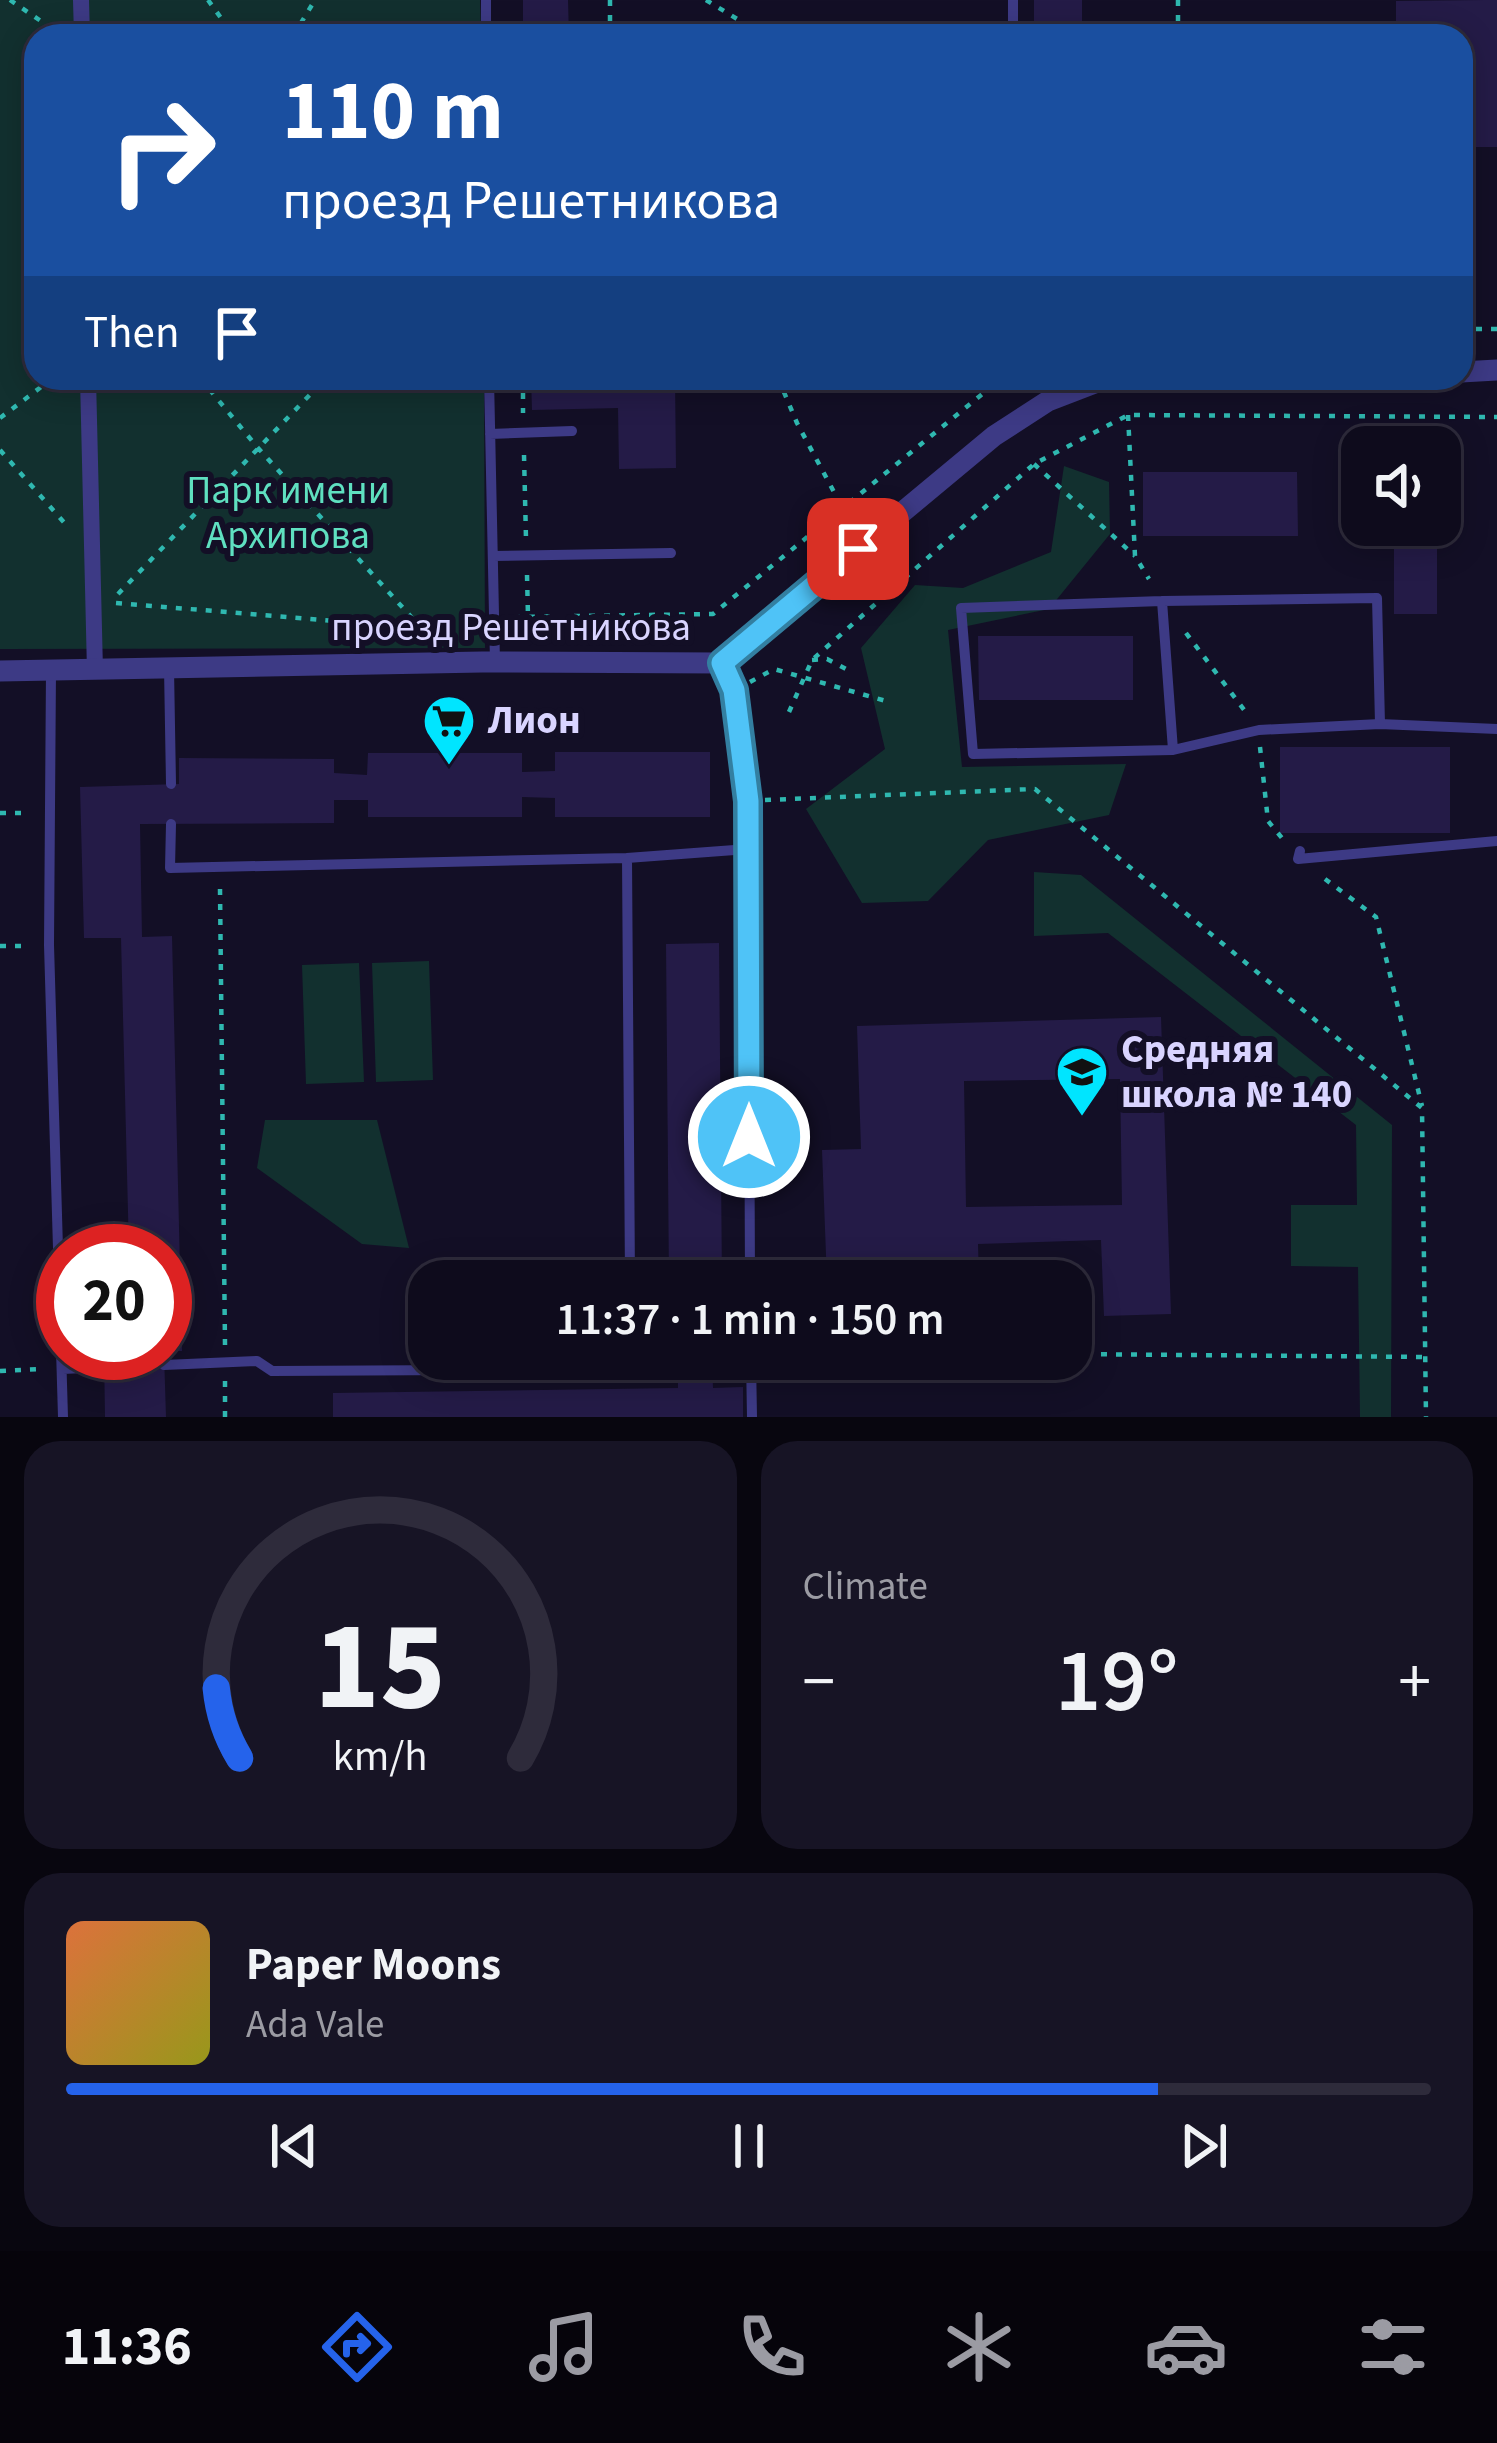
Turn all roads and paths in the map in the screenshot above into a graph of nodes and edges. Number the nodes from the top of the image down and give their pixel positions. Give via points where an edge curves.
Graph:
1 (10, 0) edge
2 (706, 0) edge
3 (45, 24) edge
4 (745, 24) edge
5 (37, 390) edge
6 (88, 390) edge
7 (210, 390) edge
8 (314, 390) edge
9 (489, 390) edge
10 (523, 390) edge
11 (783, 390) edge
12 (987, 390) edge
13 (1077, 390) edge
14 (1128, 415) junction
15 (1497, 417) edge
16 (0, 418) edge
17 (572, 431) dead end
18 (524, 433) junction
19 (490, 434) junction
20 (258, 448) junction
21 (0, 450) edge
22 (1034, 464) junction
23 (834, 492) dead end
24 (671, 553) dead end
25 (526, 554) junction
26 (92, 555) junction
27 (493, 556) junction
28 (1135, 556) junction
29 (1162, 601) junction
30 (494, 617) junction
31 (528, 617) junction
32 (421, 628) junction
33 (812, 660) junction
34 (495, 662) junction
35 (722, 663) junction
36 (169, 668) junction
37 (774, 669) dead end
38 (51, 670) junction
39 (95, 670) junction
40 (848, 670) dead end
41 (0, 671) edge
42 (804, 678) junction
43 (886, 701) dead end
44 (789, 712) dead end
45 (1380, 724) junction
46 (1497, 729) edge
47 (1259, 730) junction
48 (1173, 750) junction
49 (171, 784) dead end
50 (748, 801) junction
51 (170, 824) dead end
52 (1497, 841) edge
53 (748, 849) junction
54 (1299, 855) junction
55 (627, 858) junction
56 (220, 867) junction
57 (1422, 1108) junction
58 (58, 1224) edge
59 (630, 1260) edge
60 (750, 1260) edge
61 (1092, 1354) edge
62 (1425, 1358) junction
63 (225, 1362) junction
64 (192, 1364) edge
65 (408, 1368) edge
66 (36, 1370) edge
67 (0, 1371) edge
68 (63, 1380) edge
69 (751, 1380) edge
70 (64, 1417) edge
71 (225, 1417) edge
72 (752, 1417) edge
73 (1426, 1417) edge

1 - 3 path
2 - 4 path
5 - 16 path
6 - 26 street
7 - 20 path
8 - 20 path
9 - 19 lane
10 - 18 path
11 - 23 path
12 - 31 path via 713,614
13 - 35 street, проезд Решетникова via 994,436
14 - 15 path
14 - 22 path
14 - 28 path
17 - 18 lane
18 - 19 lane
18 - 25 path
19 - 27 lane
20 - 32 path
20 - 32 path via 110,602
21 - 26 path
22 - 28 path
22 - 33 path
24 - 25 lane
25 - 27 lane
25 - 31 path
26 - 39 street
27 - 30 lane
28 - 29 path
29 - 45 lane via 1377,598
29 - 47 path
29 - 48 lane
29 - 48 lane via 961,608 973,754
30 - 31 path
30 - 32 path via 449,619 433,641
30 - 34 lane
33 - 40 path
33 - 42 path
34 - 35 street, проезд Решетникова
34 - 36 street, проезд Решетникова
35 - 50 lane via 734,690
36 - 39 street, проезд Решетникова
36 - 49 lane
37 - 42 path
38 - 39 street, проезд Решетникова
38 - 41 street, проезд Решетникова
38 - 58 lane
42 - 43 path
42 - 44 path
45 - 46 lane
45 - 47 lane
47 - 48 lane
47 - 54 path via 1268,821
50 - 53 lane
50 - 57 path via 1035,789
51 - 56 lane via 170,868
52 - 54 lane
53 - 55 lane
53 - 60 lane
54 - 57 path via 1376,917
55 - 56 lane
55 - 59 lane
56 - 63 path
57 - 62 path
61 - 62 path
62 - 73 path
63 - 64 lane
63 - 65 lane via 257,1361 272,1371
63 - 71 path
66 - 67 path
68 - 70 lane
69 - 72 lane

